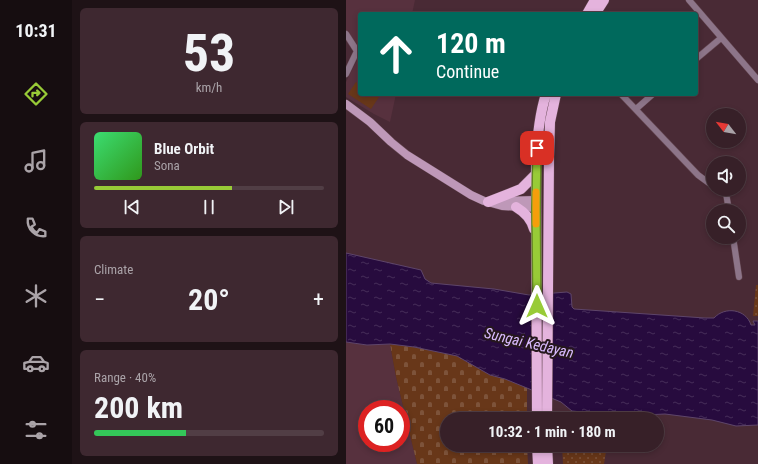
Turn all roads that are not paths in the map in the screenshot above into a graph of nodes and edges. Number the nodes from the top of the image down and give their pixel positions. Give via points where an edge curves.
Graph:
1 (595, 0) edge
2 (604, 0) edge
3 (689, 0) edge
4 (588, 12) edge
5 (596, 12) edge
6 (346, 34) edge
7 (721, 38) junction
8 (698, 57) edge
9 (346, 74) edge
10 (758, 80) edge
11 (545, 96) edge
12 (556, 96) edge
13 (623, 96) edge
14 (651, 96) edge
15 (346, 104) edge
16 (636, 109) junction
17 (536, 174) junction
18 (706, 181) edge
19 (488, 202) junction
20 (536, 204) junction
21 (548, 204) junction
22 (516, 207) junction
23 (536, 237) junction
24 (734, 244) edge
25 (739, 277) dead end
26 (542, 405) junction
27 (540, 412) edge
28 (544, 412) edge
29 (537, 452) edge
30 (547, 452) edge
31 (538, 464) edge
32 (548, 464) edge

1 - 4 main road
2 - 5 main road
3 - 7 street
6 - 9 street via 357,50
7 - 8 street
7 - 10 street
11 - 17 main road via 537,135
12 - 21 main road via 550,122
13 - 16 street
14 - 16 street
15 - 19 main road via 416,161 471,195
16 - 18 street
17 - 19 main road via 521,189
17 - 20 main road
19 - 20 main road via 503,200
19 - 22 main road
20 - 21 main road
20 - 22 main road
20 - 23 main road
21 - 26 main road via 548,288
22 - 23 main road via 530,218
23 - 26 main road
24 - 25 street
26 - 27 main road
26 - 28 main road
29 - 31 main road
30 - 32 main road

